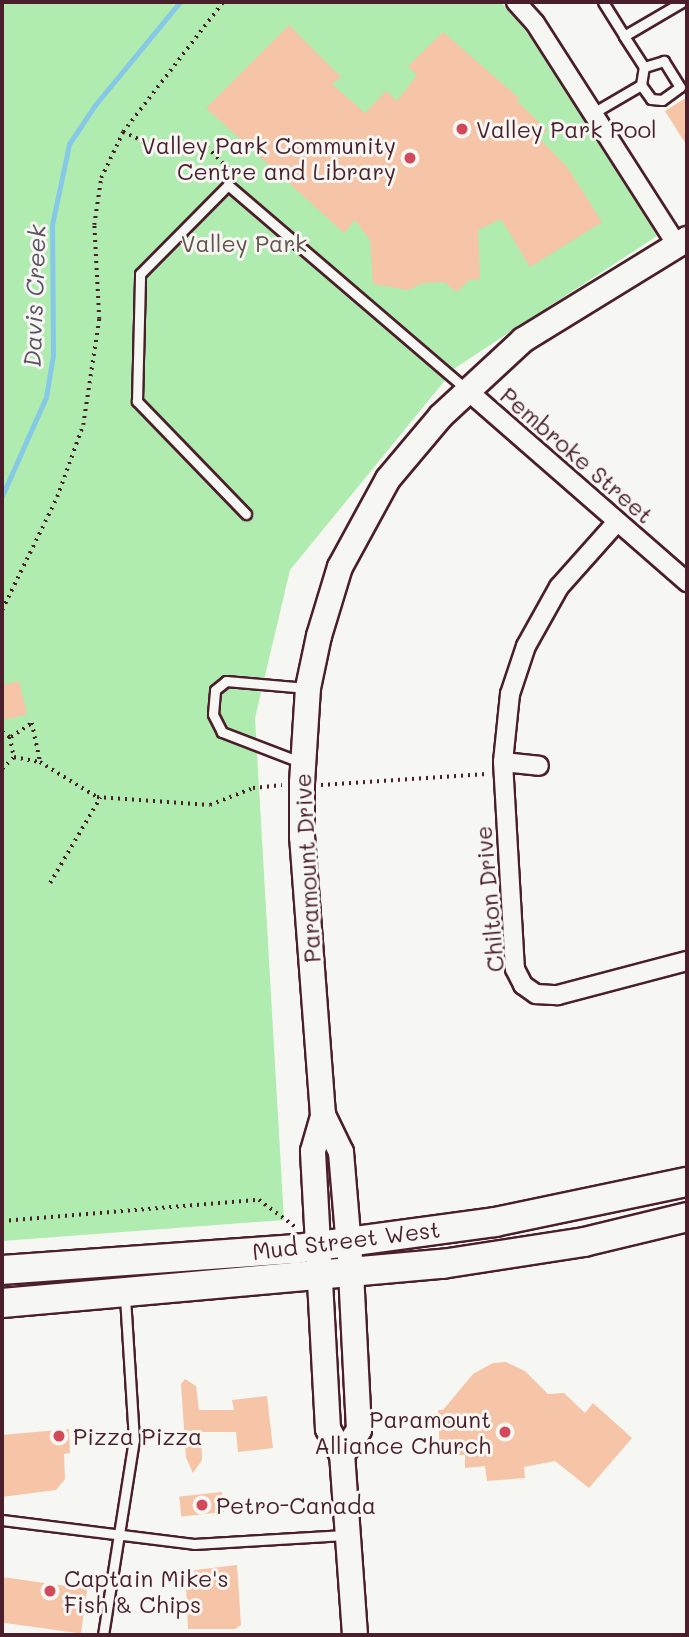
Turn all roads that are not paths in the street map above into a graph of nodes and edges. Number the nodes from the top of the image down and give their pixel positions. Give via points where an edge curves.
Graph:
1 (516, 2) edge
2 (603, 2) edge
3 (681, 2) edge
4 (624, 36) junction
5 (644, 67) junction
6 (641, 85) junction
7 (593, 113) junction
8 (682, 242) edge
9 (468, 391) junction
10 (246, 514) dead end
11 (616, 523) junction
12 (687, 582) edge
13 (308, 688) junction
14 (539, 766) dead end
15 (503, 767) junction
16 (303, 773) junction
17 (687, 961) edge
18 (323, 1115) junction
19 (687, 1182) edge
20 (687, 1217) edge
21 (349, 1241) junction
22 (318, 1246) junction
23 (2, 1270) edge
24 (351, 1272) junction
25 (318, 1276) junction
26 (125, 1293) junction
27 (2, 1303) edge
28 (342, 1455) junction
29 (2, 1520) edge
30 (117, 1535) junction
31 (347, 1535) junction
32 (103, 1635) edge
33 (355, 1635) edge

1 - 7 street via 535,23
2 - 4 lane
3 - 4 lane
4 - 5 lane
5 - 6 lane
5 - 6 lane via 664,61 680,88 662,100 651,99
6 - 7 lane
7 - 8 street
8 - 9 main road, Paramount Drive via 523,340
9 - 10 lane via 228,185 140,274 137,401
9 - 11 street, Pembroke Street
9 - 13 main road, Paramount Drive via 440,416 388,479 340,567
11 - 12 street, Pembroke Street
11 - 15 street, Chilton Drive via 559,587 526,646 510,694
13 - 16 main road, Paramount Drive
13 - 16 lane via 226,681 215,690 213,714 226,735
14 - 15 street
15 - 17 street, Chilton Drive via 516,969 523,985 536,993 558,995
16 - 18 main road, Paramount Drive via 302,837
18 - 21 main road, Paramount Drive via 341,1152
18 - 22 main road, Paramount Drive via 313,1151
19 - 21 main road, Mud Street West via 495,1222
20 - 24 main road, Mud Street West via 584,1242
21 - 22 main road, Mud Street West
21 - 24 main road, Paramount Drive
22 - 23 main road, Mud Street West
22 - 25 main road, Paramount Drive
24 - 25 main road, Mud Street West
24 - 28 main road, Paramount Drive via 359,1430
25 - 26 main road, Mud Street West
25 - 28 main road, Paramount Drive via 328,1429
26 - 27 main road, Mud Street West
26 - 30 lane via 135,1411
28 - 31 main road, Paramount Drive
29 - 30 lane
30 - 31 lane via 194,1544
30 - 32 lane
31 - 33 main road, Paramount Drive

